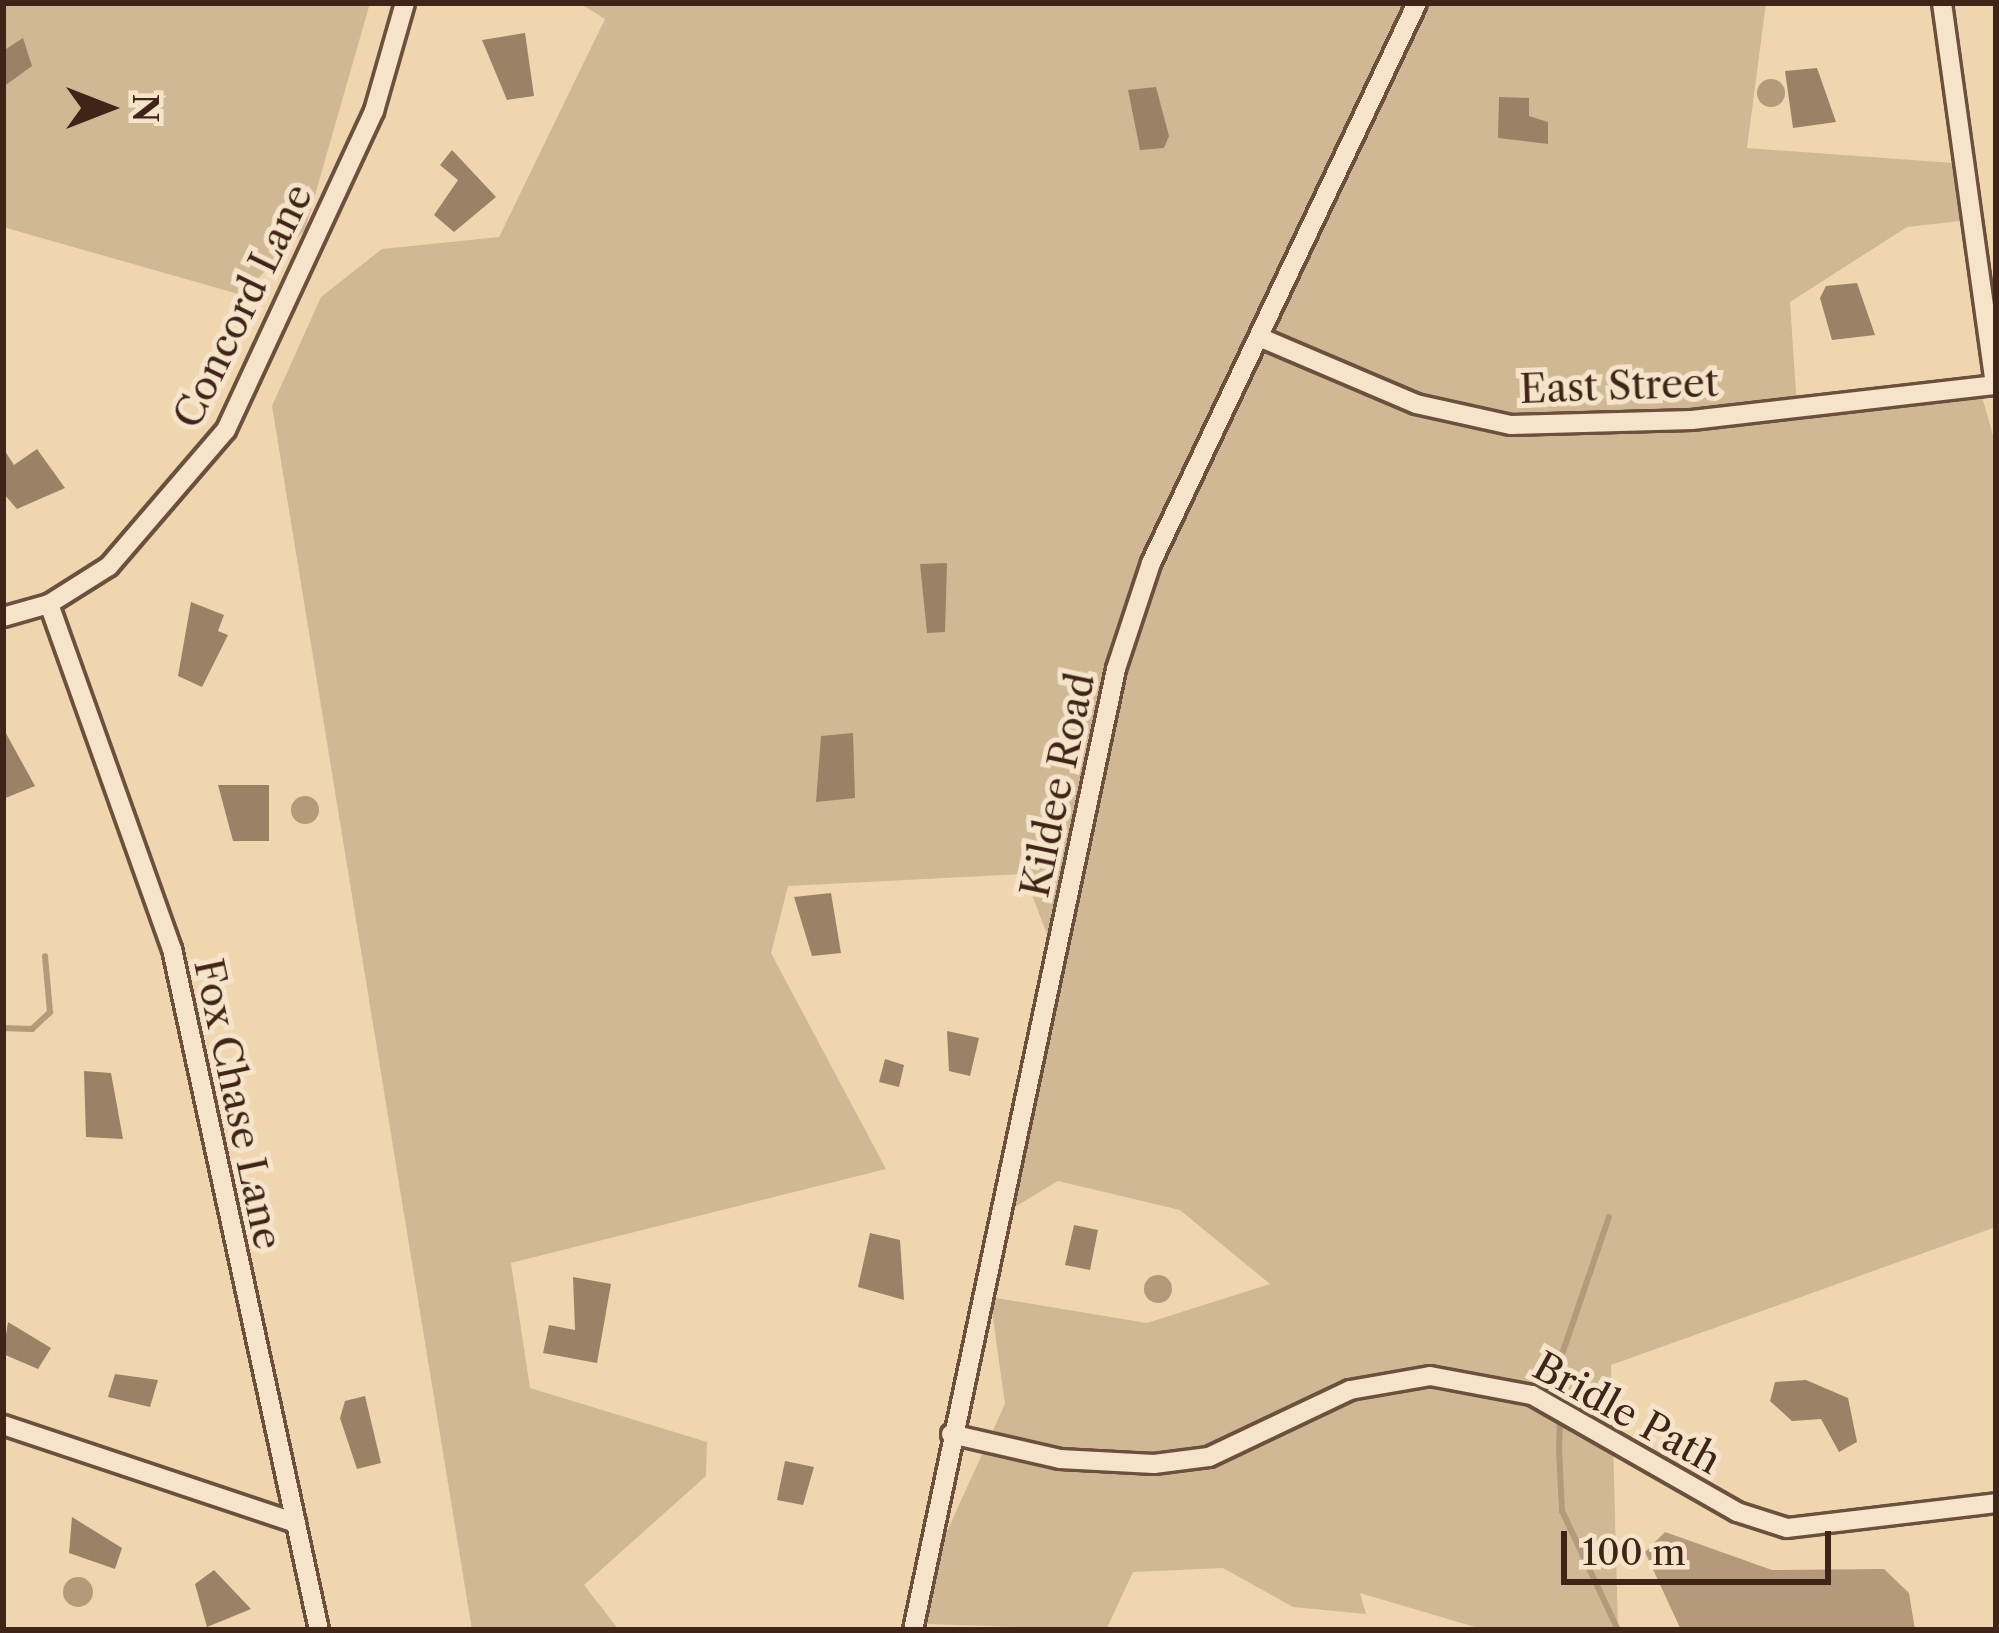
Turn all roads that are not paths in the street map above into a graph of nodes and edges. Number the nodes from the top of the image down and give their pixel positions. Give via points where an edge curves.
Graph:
1 (405, 3) edge
2 (1417, 3) edge
3 (1942, 3) edge
4 (1259, 337) junction
5 (1996, 385) edge
6 (49, 604) junction
7 (3, 617) edge
8 (3, 1425) edge
9 (951, 1433) junction
10 (1996, 1503) edge
11 (296, 1523) junction
12 (319, 1630) edge
13 (913, 1630) edge

1 - 6 street, Concord Lane via 374,111 226,430 161,517
2 - 4 street, Kildee Road
3 - 5 street
4 - 5 street, East Street via 1416,404 1533,426
4 - 9 street, Kildee Road via 1151,563 1117,669
6 - 7 street, Concord Lane
6 - 11 street, Fox Chase Lane via 167,929
8 - 11 street
9 - 10 street, Bridle Path via 1060,1459 1154,1464 1209,1457 1395,1378 1500,1382 1737,1512 1787,1528
9 - 13 street, Kildee Road
11 - 12 street, Fox Chase Lane

